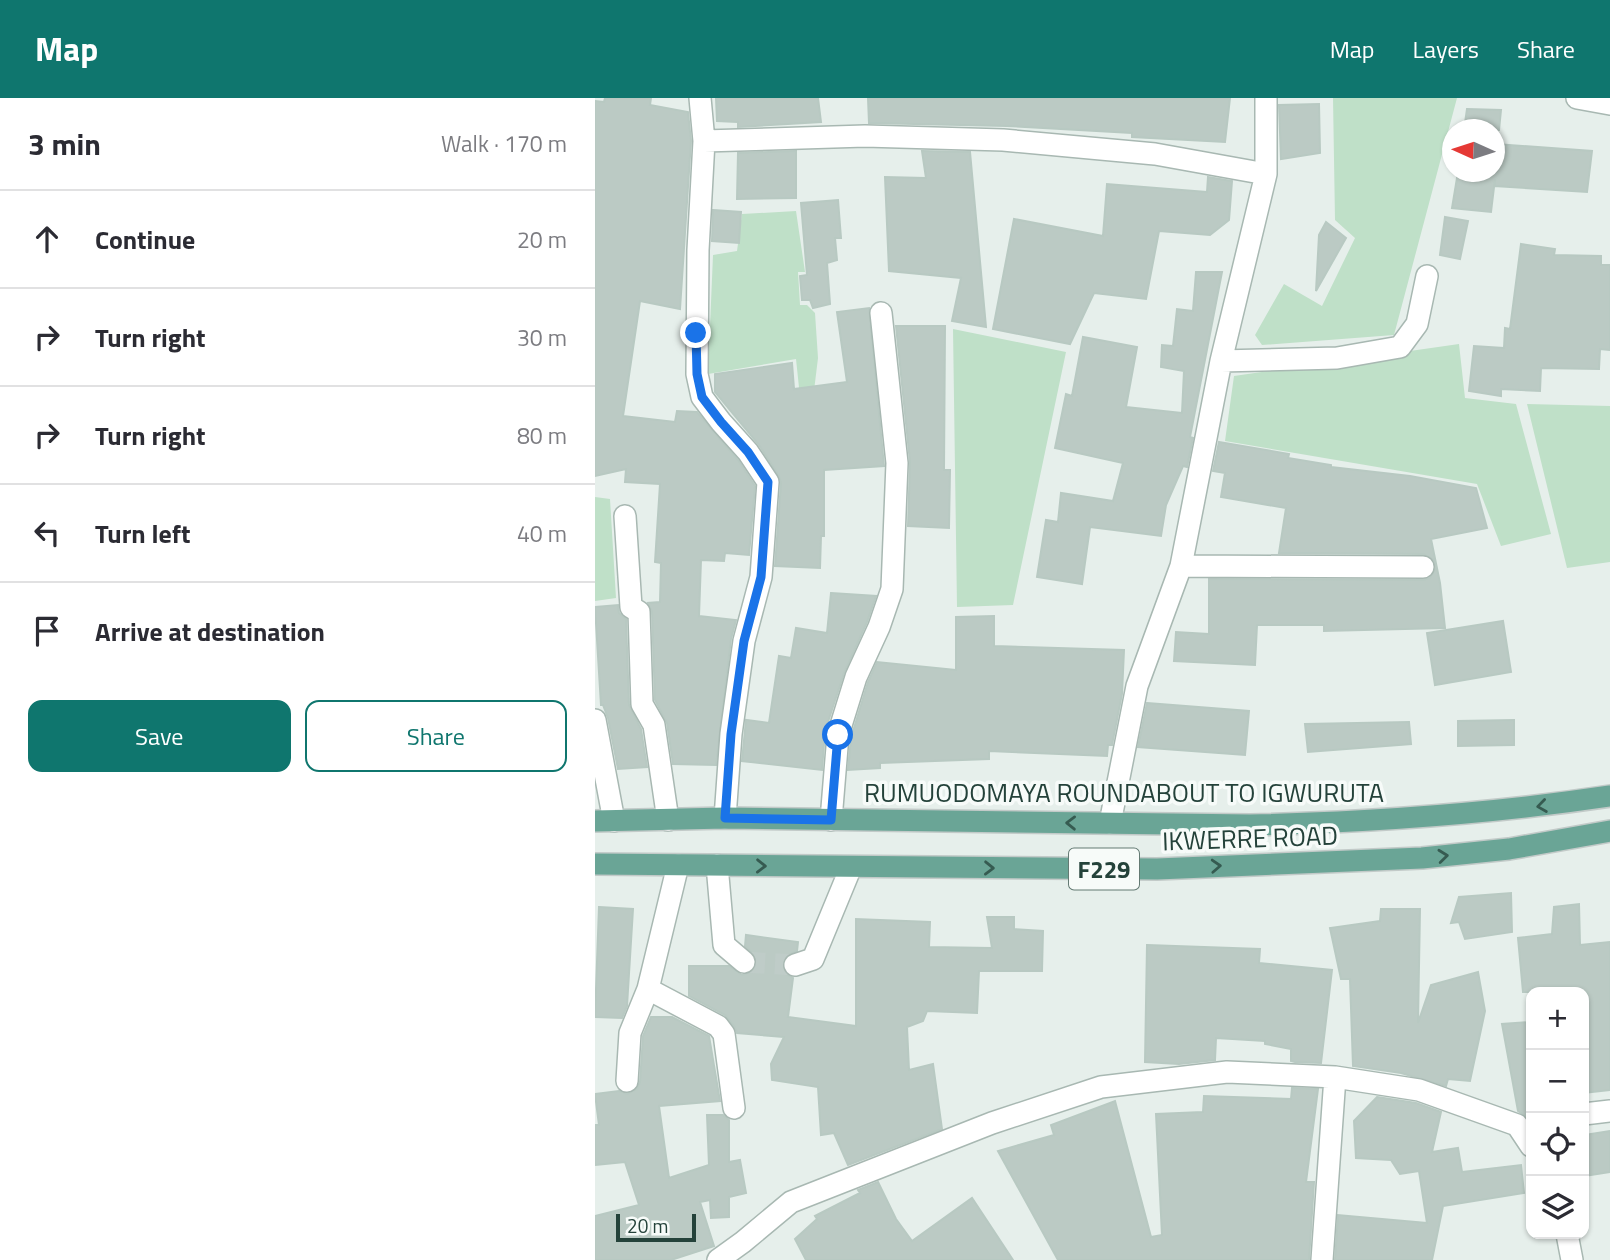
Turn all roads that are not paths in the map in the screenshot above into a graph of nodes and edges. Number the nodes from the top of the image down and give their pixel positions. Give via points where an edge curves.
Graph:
1 (700, 98) edge
2 (1266, 98) edge
3 (1577, 98) edge
4 (1610, 104) edge
5 (704, 141) junction
6 (1266, 174) junction
7 (1427, 276) dead end
8 (881, 313) dead end
9 (1221, 361) junction
10 (625, 516) dead end
11 (1181, 566) junction
12 (1423, 567) dead end
13 (595, 720) edge
14 (1610, 796) edge
15 (725, 818) junction
16 (669, 820) junction
17 (831, 820) junction
18 (604, 821) edge
19 (1110, 823) junction
20 (1610, 831) edge
21 (595, 864) edge
22 (678, 865) junction
23 (717, 865) junction
24 (851, 867) junction
25 (744, 961) dead end
26 (795, 965) tunnel mouth
27 (648, 989) junction
28 (1335, 1077) junction
29 (627, 1081) dead end
30 (734, 1108) dead end
31 (1610, 1111) edge
32 (1589, 1113) edge
33 (1524, 1124) edge
34 (1568, 1239) edge
35 (718, 1260) edge
36 (1322, 1260) edge
37 (1572, 1260) edge

1 - 5 street
2 - 6 street
3 - 4 street
5 - 6 street via 865,136 1003,140 1155,154
5 - 15 street via 697,374 702,397 768,482 761,577 744,641
6 - 9 street
7 - 9 street via 1417,324 1400,347 1337,358
8 - 17 street via 897,463 892,589 838,735
9 - 11 street
10 - 16 street via 631,607 639,612 642,704 654,726
11 - 12 street
11 - 19 street via 1137,686
13 - 18 street
14 -> 19 main road, RUMUODOMAYA ROUNDABOUT TO IGWURUTA / F229 via 1510,810 1335,823
15 - 16 main road, RUMUODOMAYA ROUNDABOUT TO IGWURUTA / F229
15 - 17 main road, RUMUODOMAYA ROUNDABOUT TO IGWURUTA / F229
16 - 18 main road, RUMUODOMAYA ROUNDABOUT TO IGWURUTA / F229
19 -> 17 main road, RUMUODOMAYA ROUNDABOUT TO IGWURUTA / F229
24 -> 20 main road, IKWERRE ROAD / F229 via 1157,869 1337,863 1509,849
21 - 22 main road, IKWERRE ROAD / F229
22 - 23 main road, IKWERRE ROAD / F229
22 - 27 street
23 -> 24 main road, IKWERRE ROAD / F229
23 - 25 street via 724,945
24 - 26 street via 813,959
27 - 29 street via 630,1033
27 - 30 street via 724,1034
28 - 33 street via 1419,1090
28 - 35 street via 1227,1072 1101,1087 992,1123 791,1202
28 - 36 street
31 - 32 street
34 - 37 street

